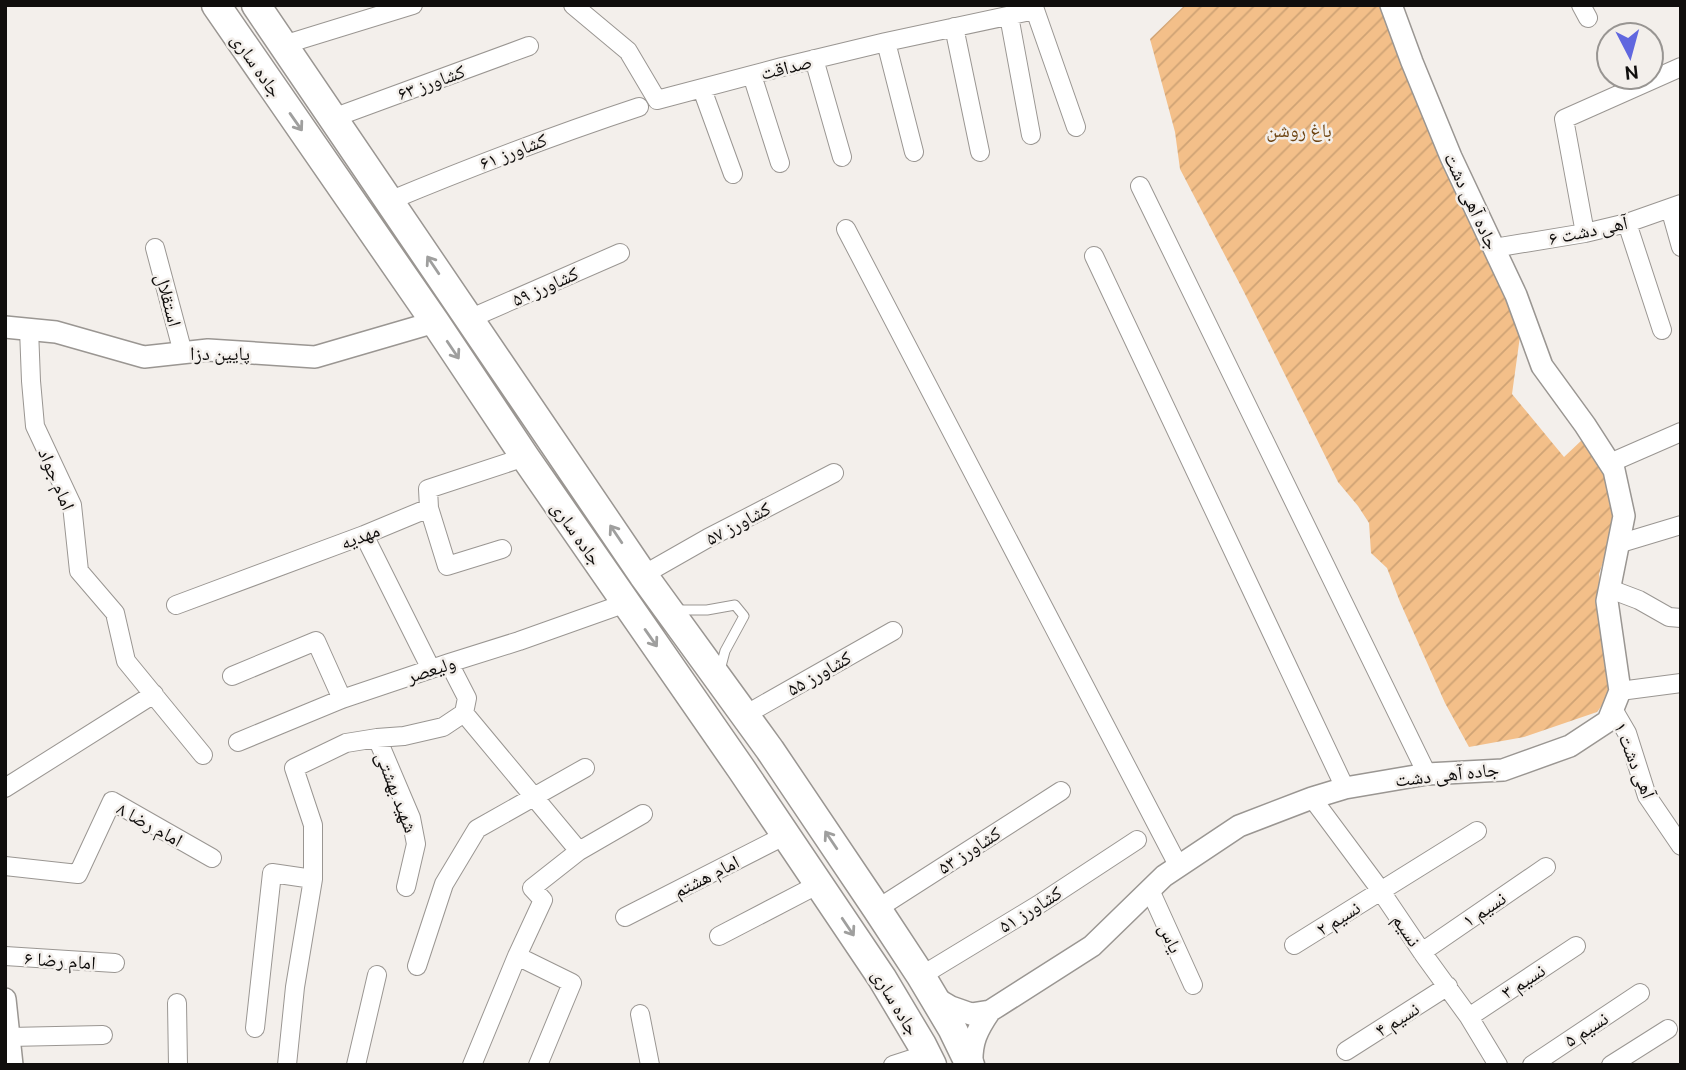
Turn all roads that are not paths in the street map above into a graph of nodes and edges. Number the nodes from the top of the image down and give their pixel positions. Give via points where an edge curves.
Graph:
1 (216, 5) edge
2 (256, 5) edge
3 (413, 5) edge
4 (573, 5) edge
5 (1391, 5) edge
6 (1035, 8) edge
7 (1009, 16) junction
8 (954, 27) junction
9 (886, 42) junction
10 (283, 45) junction
11 (529, 46) dead end
12 (814, 59) junction
13 (1681, 67) edge
14 (752, 75) junction
15 (702, 89) junction
16 (639, 107) dead end
17 (333, 118) junction
18 (1076, 127) dead end
19 (1031, 135) dead end
20 (914, 152) dead end
21 (980, 152) dead end
22 (842, 158) dead end
23 (780, 163) dead end
24 (733, 174) dead end
25 (1140, 186) dead end
26 (389, 201) junction
27 (1675, 206) edge
28 (1627, 223) junction
29 (846, 229) dead end
30 (1585, 233) junction
31 (1681, 247) edge
32 (155, 248) dead end
33 (1494, 248) junction
34 (620, 253) dead end
35 (1094, 256) dead end
36 (469, 319) junction
37 (435, 323) junction
38 (5, 327) edge
39 (29, 329) junction
40 (1662, 330) dead end
41 (183, 353) junction
42 (1681, 432) edge
43 (525, 457) junction
44 (1610, 463) junction
45 (834, 473) dead end
46 (429, 508) junction
47 (1681, 525) edge
48 (364, 535) junction
49 (1618, 544) junction
50 (502, 549) dead end
51 (643, 575) junction
52 (1609, 589) junction
53 (626, 603) junction
54 (176, 605) dead end
55 (668, 608) junction
56 (1681, 618) edge
57 (893, 631) dead end
58 (449, 663) junction
59 (431, 669) junction
60 (232, 676) dead end
61 (719, 679) junction
62 (1681, 683) edge
63 (154, 694) junction
64 (342, 699) junction
65 (1616, 700) junction
66 (464, 713) junction
67 (745, 715) junction
68 (377, 737) junction
69 (238, 742) dead end
70 (204, 755) dead end
71 (585, 768) dead end
72 (1427, 774) junction
73 (5, 788) edge
74 (1345, 788) junction
75 (1061, 791) dead end
76 (535, 797) junction
77 (1312, 798) junction
78 (643, 814) dead end
79 (1477, 831) dead end
80 (786, 835) junction
81 (1137, 840) dead end
82 (1681, 846) edge
83 (579, 851) junction
84 (212, 858) dead end
85 (5, 866) edge
86 (1179, 867) junction
87 (1546, 867) dead end
88 (313, 879) junction
89 (819, 884) junction
90 (407, 887) dead end
91 (1150, 890) junction
92 (1381, 892) junction
93 (877, 909) junction
94 (625, 917) dead end
95 (719, 936) dead end
96 (1294, 945) dead end
97 (1576, 946) dead end
98 (1422, 952) junction
99 (5, 956) edge
100 (517, 956) junction
101 (115, 963) dead end
102 (417, 965) dead end
103 (377, 975) dead end
104 (1193, 985) dead end
105 (927, 986) junction
106 (1448, 986) junction
107 (1640, 993) dead end
108 (5, 999) edge
109 (177, 1003) dead end
110 (990, 1012) junction
111 (640, 1014) dead end
112 (1469, 1017) junction
113 (255, 1028) dead end
114 (1668, 1029) dead end
115 (103, 1035) dead end
116 (9, 1037) junction
117 (1346, 1051) dead end
118 (929, 1059) edge
119 (12, 1065) edge
120 (178, 1065) edge
121 (287, 1065) edge
122 (356, 1065) edge
123 (472, 1065) edge
124 (538, 1065) edge
125 (650, 1065) edge
126 (893, 1065) edge
127 (971, 1065) edge
128 (1498, 1065) edge
129 (1532, 1065) edge
130 (1611, 1065) edge

1 -> 37 highway, جاده ساری
2 - 10 highway, جاده ساری
3 - 10 street
4 - 15 street, صداقت via 628,51 657,100
5 - 33 street, جاده آهی دشت via 1451,157
6 - 7 street, صداقت
6 - 18 street
7 - 8 street, صداقت
7 - 19 street
8 - 9 street, صداقت
8 - 21 street
9 - 12 street, صداقت
9 - 20 street
10 - 17 highway, جاده ساری
11 - 17 street, کشاورز ۶۳
12 - 14 street, صداقت
12 - 22 street
13 - 30 street via 1564,119
14 - 15 street, صداقت
14 - 23 street
15 - 24 street
16 - 26 street, کشاورز ۶۱ via 573,128
17 - 26 highway, جاده ساری
25 - 72 street
36 -> 26 highway, جاده ساری
27 - 28 street, آهی دشت ۶
27 - 31 street
28 - 30 street, آهی دشت ۶
28 - 40 street
29 - 86 street
30 - 33 street, آهی دشت ۶
32 - 41 street, استقلال
33 - 44 street, جاده آهی دشت via 1542,366
34 - 36 street, کشاورز ۵۹
35 - 74 street
51 -> 36 highway, جاده ساری
37 - 41 street, پایین دزا via 315,357 208,350
37 -> 43 highway, جاده ساری
38 - 39 street, پایین دزا
39 - 41 street, پایین دزا via 144,357
39 - 63 street, امام جواد via 35,426 72,505 79,571 114,613 126,661
42 - 44 street
43 - 46 street via 428,489
43 - 53 highway, جاده ساری
44 - 49 street, جاده آهی دشت via 1624,516
45 - 51 street, کشاورز ۵۷
46 - 48 street, مهدیه
46 - 50 street via 447,566
47 - 49 street
48 - 54 street, مهدیه
48 - 59 street
49 - 52 street, جاده آهی دشت
51 - 55 highway, جاده ساری
52 - 56 street via 1669,617
52 - 65 street, جاده آهی دشت
53 - 58 street, ولیعصر
53 -> 80 highway, جاده ساری
55 - 61 highway, جاده ساری
55 - 61 lane via 707,610 735,604 740,610 744,616 725,651
57 - 67 street, کشاورز ۵۵
58 - 59 street, ولیعصر
58 - 66 street via 467,698
59 - 64 street, ولیعصر
60 - 64 street via 316,641
61 - 67 highway, جاده ساری
62 - 65 street
63 - 70 street, امام جواد
63 - 73 street
64 - 69 street, ولیعصر
65 - 72 street, جاده آهی دشت via 1608,721 1570,746 1503,770
65 - 82 street, آهی دشت ۱ via 1647,796
66 - 68 street via 443,727
66 - 76 street
93 -> 67 highway, جاده ساری
68 - 88 street via 346,743 294,768 313,825
68 - 90 street, شهید بهشتی via 411,818 416,844
71 - 76 street
72 - 74 street, جاده آهی دشت
74 - 77 street, جاده آهی دشت
75 - 93 street, کشاورز ۵۳
76 - 83 street
76 - 102 street via 477,828 444,884
77 - 86 street, جاده آهی دشت via 1239,825
77 - 92 street, نسیم
78 - 83 street
79 - 92 street, نسیم ۲
80 - 89 highway, جاده ساری
80 - 94 street, امام هشتم
81 - 105 street, کشاورز ۵۱
83 - 100 street via 532,888 543,900
84 - 85 street, امام رضا ۸ via 112,801 78,874
86 - 91 street, جاده آهی دشت
87 - 98 street, نسیم ۱
88 - 113 street via 272,873
88 - 121 street
89 - 95 street
89 -> 118 highway, جاده ساری
91 - 104 street, یاس
91 - 110 street, جاده آهی دشت via 1092,946
92 - 96 street, نسیم ۲
92 - 98 street, نسیم
93 - 105 highway, جاده ساری
97 - 112 street, نسیم ۳
98 - 106 street, نسیم
99 - 101 street, امام رضا ۶
100 - 123 street
100 - 124 street via 572,983
103 - 122 street
105 - 110 street via 951,1007 971,1014
105 - 127 highway, جاده ساری
106 - 112 street, نسیم
106 - 117 street, نسیم ۴
107 - 129 street, نسیم ۵
108 - 116 street
109 - 120 street
110 - 127 street via 971,1049
111 - 125 street
112 - 128 street, نسیم
114 - 130 street
115 - 116 street
116 - 119 street
118 - 126 street

